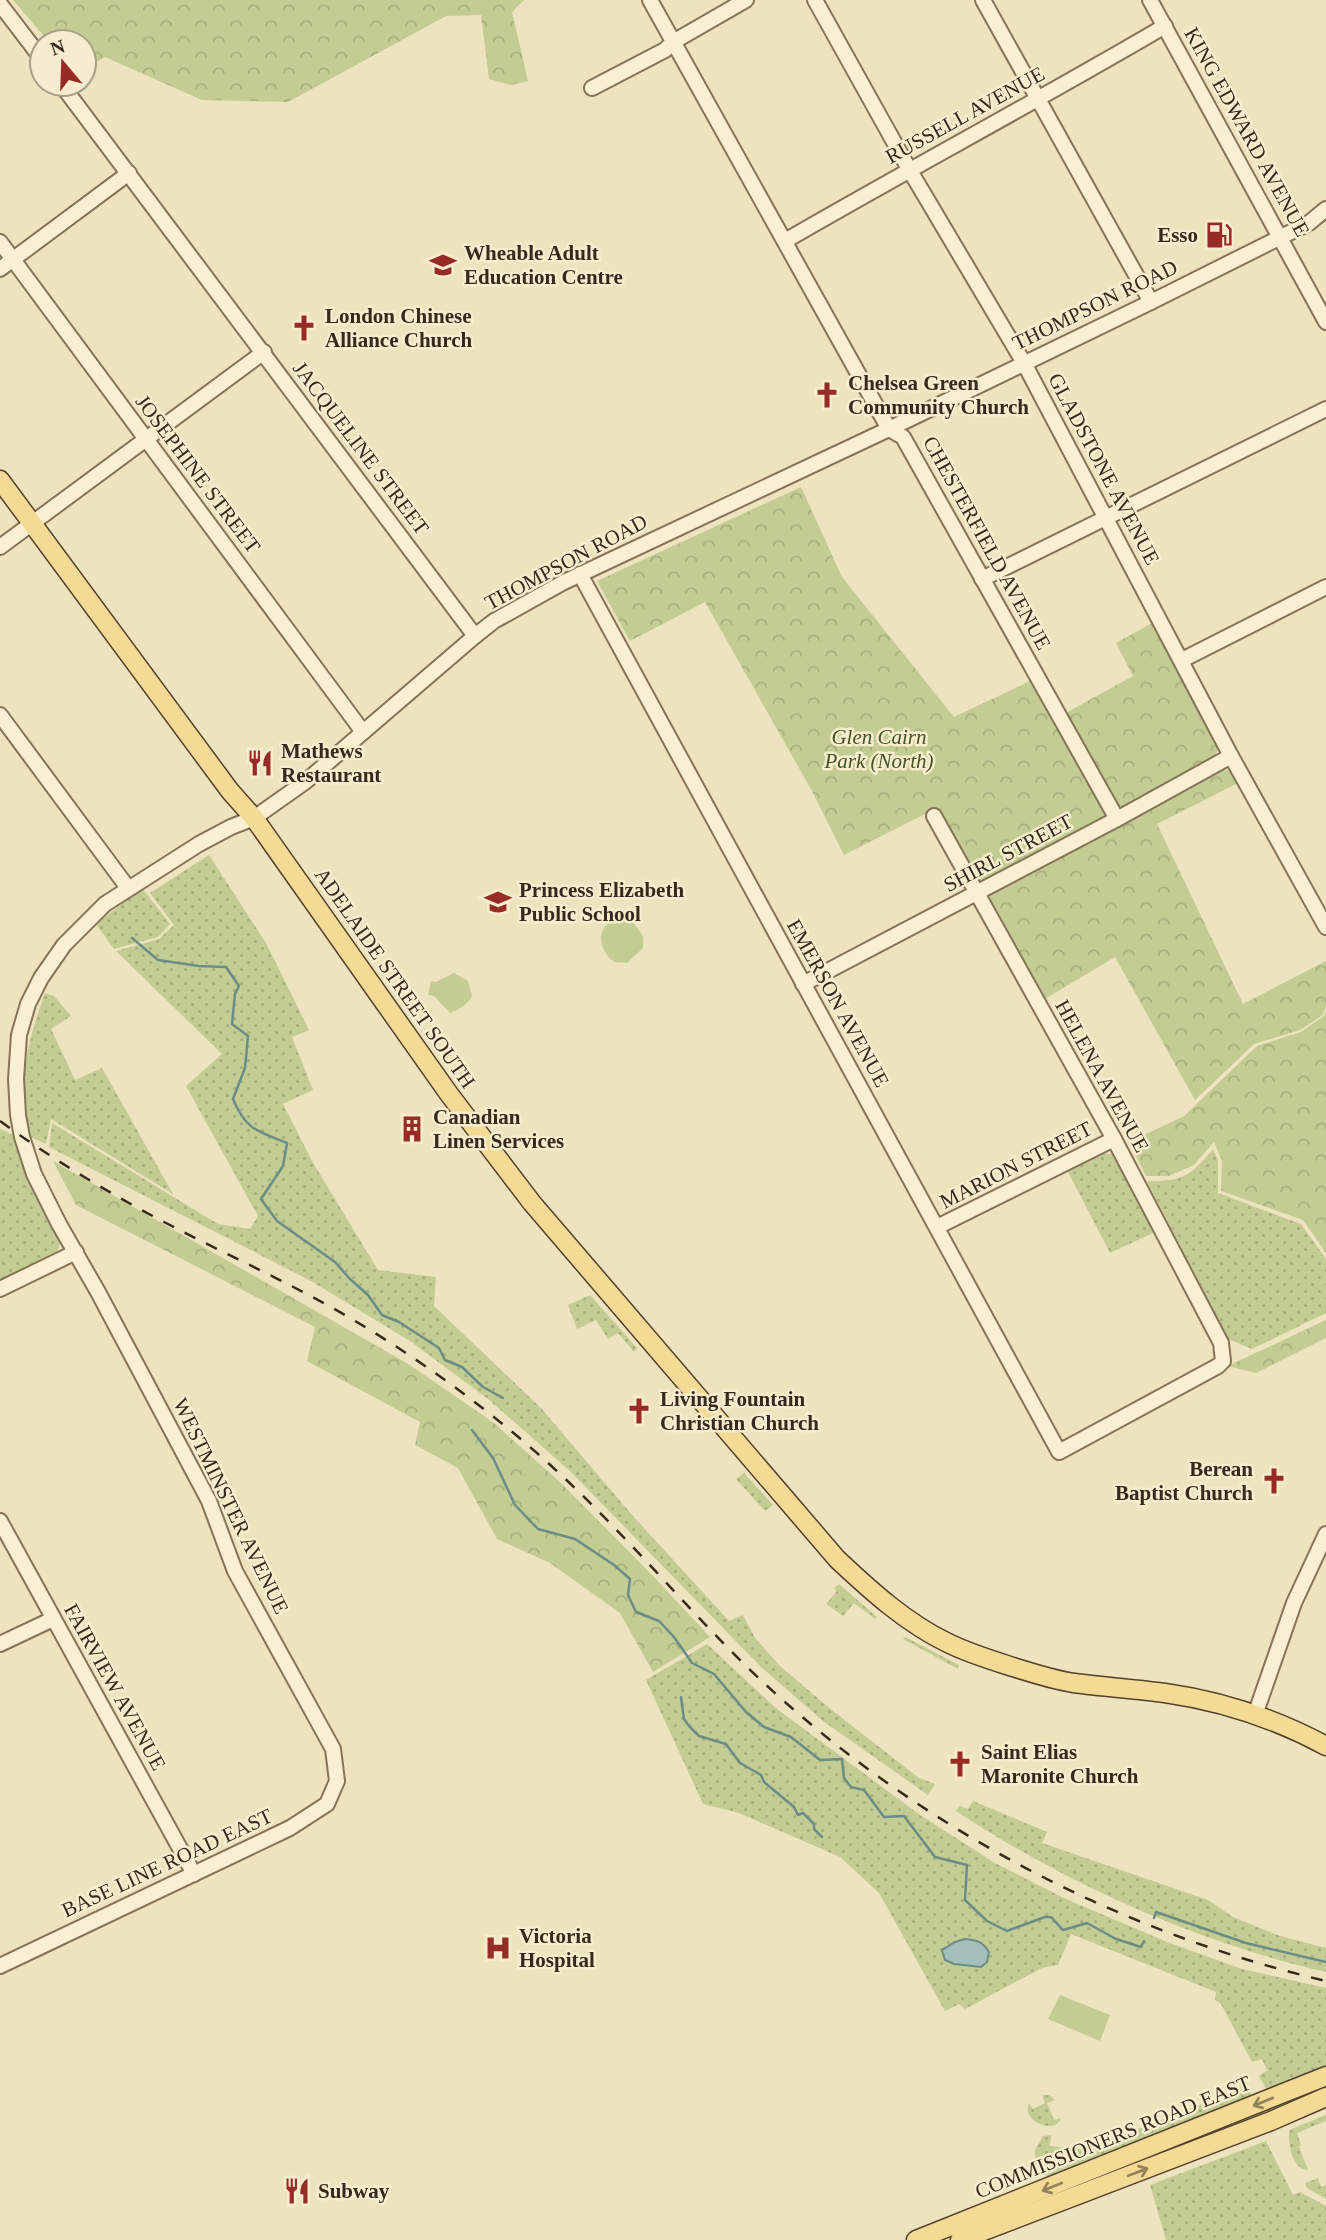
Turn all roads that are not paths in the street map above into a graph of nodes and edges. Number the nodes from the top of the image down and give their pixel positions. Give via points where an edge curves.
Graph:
1 (650, 0) edge
2 (746, 0) edge
3 (815, 0) edge
4 (982, 0) edge
5 (1150, 0) edge
6 (0, 4) edge
7 (1165, 26) junction
8 (28, 41) edge
9 (673, 42) junction
10 (592, 88) dead end
11 (72, 98) edge
12 (1039, 100) junction
13 (909, 169) junction
14 (129, 173) junction
15 (1326, 209) edge
16 (1281, 238) junction
17 (785, 241) junction
18 (0, 242) edge
19 (13, 259) junction
20 (0, 269) edge
21 (1151, 302) junction
22 (1326, 322) edge
23 (264, 352) junction
24 (1024, 363) junction
25 (1326, 409) edge
26 (889, 429) junction
27 (145, 438) junction
28 (0, 480) edge
29 (1105, 517) junction
30 (32, 524) junction
31 (0, 547) edge
32 (580, 574) junction
33 (982, 579) junction
34 (1326, 587) edge
35 (475, 636) junction
36 (1182, 660) junction
37 (0, 716) edge
38 (363, 732) junction
39 (1231, 756) junction
40 (934, 816) dead end
41 (254, 818) junction
42 (1117, 819) junction
43 (128, 888) junction
44 (976, 894) junction
45 (1326, 927) edge
46 (803, 984) junction
47 (1114, 1139) junction
48 (937, 1227) junction
49 (76, 1252) junction
50 (0, 1289) edge
51 (1059, 1452) joint
52 (0, 1521) edge
53 (1326, 1534) edge
54 (53, 1619) junction
55 (0, 1644) edge
56 (1255, 1715) junction
57 (1326, 1746) edge
58 (337, 1781) joint
59 (194, 1874) junction
60 (0, 1966) edge
61 (1326, 2076) edge
62 (1326, 2097) edge
63 (916, 2240) edge
64 (960, 2240) edge

1 - 9 street, CHESTERFIELD AVENUE
2 - 9 street
3 - 13 street, GLADSTONE AVENUE
4 - 12 street
5 - 7 street, KING EDWARD AVENUE
6 - 8 street
7 - 12 street, RUSSELL AVENUE
7 - 16 street, KING EDWARD AVENUE
9 - 10 street
9 - 17 street, CHESTERFIELD AVENUE
11 - 14 street, JACQUELINE STREET
12 - 13 street, RUSSELL AVENUE
12 - 21 street
13 - 17 street, RUSSELL AVENUE
13 - 24 street, GLADSTONE AVENUE
14 - 19 street
14 - 23 street, JACQUELINE STREET
15 - 16 street, THOMPSON ROAD
16 - 21 street, THOMPSON ROAD
16 - 22 street, KING EDWARD AVENUE
17 - 26 street, CHESTERFIELD AVENUE
18 - 19 street, JOSEPHINE STREET
19 - 20 street
19 - 27 street, JOSEPHINE STREET
21 - 24 street, THOMPSON ROAD
23 - 27 street
23 - 35 street, JACQUELINE STREET
24 - 26 street, THOMPSON ROAD
24 - 29 street, GLADSTONE AVENUE
25 - 29 street
26 - 32 street, THOMPSON ROAD
26 - 33 street, CHESTERFIELD AVENUE via 903,437
27 - 30 street
27 - 38 street, JOSEPHINE STREET
28 - 30 main road, ADELAIDE STREET SOUTH
29 - 33 street
29 - 36 street, GLADSTONE AVENUE
30 - 31 street
30 - 41 main road, ADELAIDE STREET SOUTH
32 - 35 street, THOMPSON ROAD
32 - 46 street, EMERSON AVENUE
33 - 42 street, CHESTERFIELD AVENUE
34 - 36 street
35 - 38 street, THOMPSON ROAD
36 - 39 street, GLADSTONE AVENUE
37 - 43 street
38 - 41 street, THOMPSON ROAD
39 - 42 street, SHIRL STREET
39 - 45 street, GLADSTONE AVENUE
40 - 44 street, HELENA AVENUE
41 - 43 street, THOMPSON ROAD via 199,844
41 - 56 main road, ADELAIDE STREET SOUTH via 532,1203 837,1559 871,1591 946,1642 1019,1669 1073,1683 1178,1695
42 - 44 street, SHIRL STREET
43 - 49 street, THOMPSON ROAD via 64,945 41,978 19,1035 16,1079 22,1137 34,1174
44 - 46 street, SHIRL STREET
44 - 47 street, HELENA AVENUE
46 - 48 street, EMERSON AVENUE
47 - 48 street, MARION STREET
47 - 51 street, HELENA AVENUE via 1221,1343 1223,1361
48 - 51 street, EMERSON AVENUE
49 - 50 street
49 - 58 street, WESTMINSTER AVENUE via 209,1501 235,1571 331,1746
52 - 54 street, FAIRVIEW AVENUE
53 - 56 street via 1294,1603
54 - 55 street
54 - 59 street, FAIRVIEW AVENUE
56 - 57 main road, ADELAIDE STREET SOUTH
58 - 59 street, BASE LINE ROAD EAST via 327,1804 290,1828
59 - 60 street, BASE LINE ROAD EAST
61 -> 63 main road, COMMISSIONERS ROAD EAST
64 -> 62 main road, COMMISSIONERS ROAD EAST

